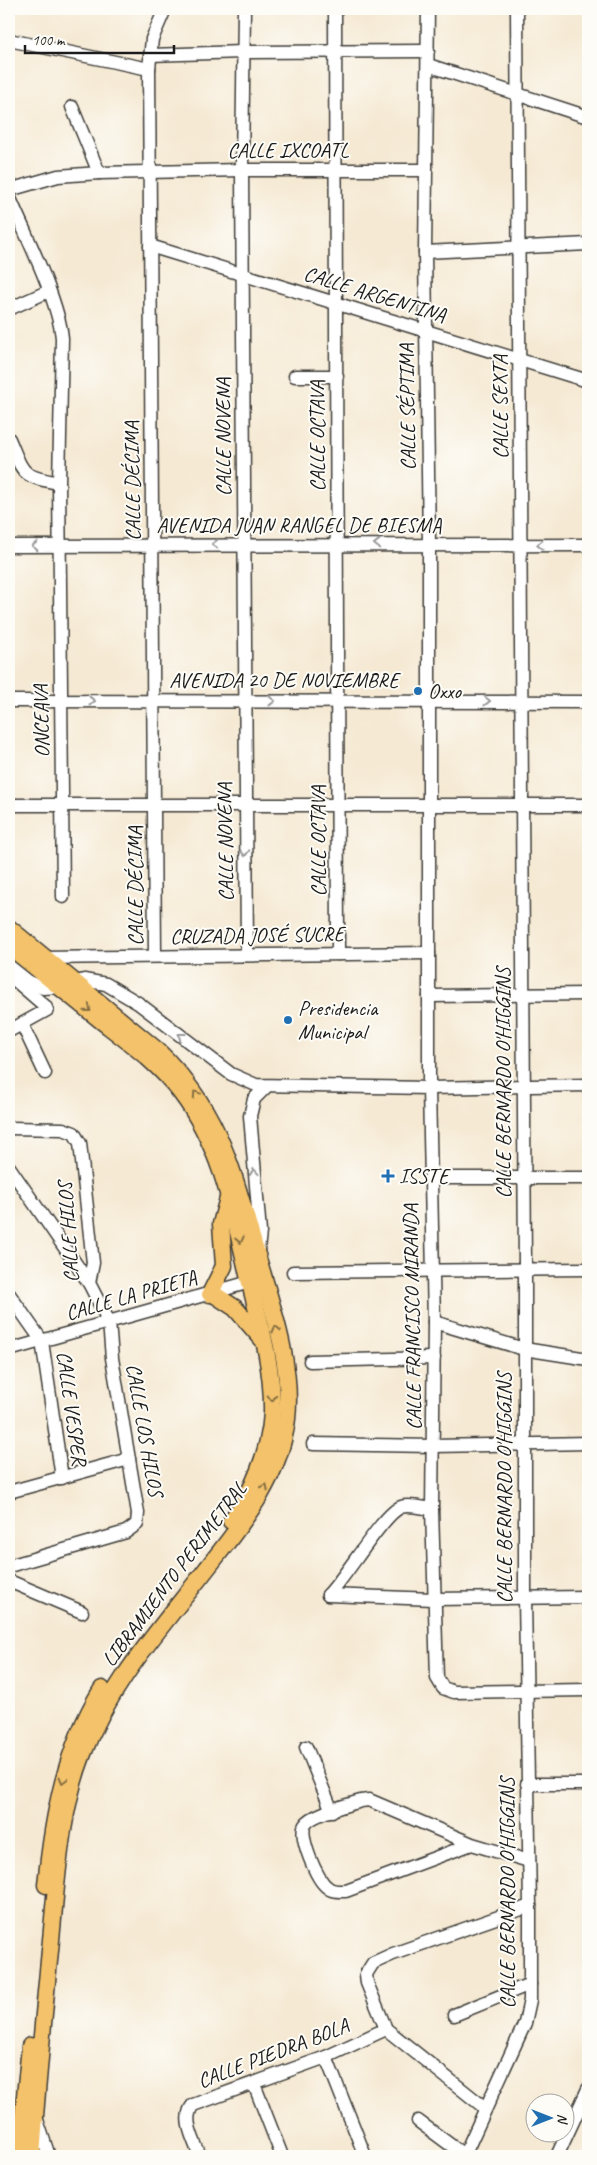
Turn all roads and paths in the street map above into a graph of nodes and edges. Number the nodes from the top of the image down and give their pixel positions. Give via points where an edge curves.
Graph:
1 (165, 9) edge
2 (244, 9) edge
3 (335, 9) edge
4 (428, 9) edge
5 (516, 9) edge
6 (9, 40) edge
7 (336, 51) junction
8 (428, 51) junction
9 (243, 52) junction
10 (150, 54) junction
11 (428, 65) junction
12 (149, 68) junction
13 (517, 96) junction
14 (72, 107) dead end
15 (588, 117) edge
16 (336, 169) junction
17 (242, 170) junction
18 (426, 170) junction
19 (150, 171) junction
20 (99, 173) junction
21 (9, 190) edge
22 (9, 196) edge
23 (588, 244) edge
24 (150, 246) junction
25 (518, 249) junction
26 (425, 252) junction
27 (244, 274) junction
28 (49, 291) junction
29 (336, 302) junction
30 (9, 309) edge
31 (426, 331) junction
32 (519, 360) junction
33 (295, 376) dead end
34 (337, 376) junction
35 (588, 381) edge
36 (9, 439) edge
37 (59, 483) junction
38 (244, 544) junction
39 (338, 544) junction
40 (59, 545) junction
41 (153, 545) junction
42 (429, 545) junction
43 (588, 545) edge
44 (9, 546) edge
45 (521, 546) junction
46 (154, 700) junction
47 (429, 700) junction
48 (9, 701) edge
49 (60, 701) junction
50 (245, 701) junction
51 (337, 701) junction
52 (521, 702) junction
53 (588, 702) edge
54 (62, 804) junction
55 (154, 804) junction
56 (244, 804) junction
57 (338, 804) junction
58 (430, 804) junction
59 (9, 805) edge
60 (521, 805) junction
61 (588, 805) edge
62 (63, 897) dead end
63 (9, 928) edge
64 (9, 946) edge
65 (429, 953) junction
66 (247, 954) junction
67 (338, 954) junction
68 (155, 956) junction
69 (45, 957) junction
70 (26, 959) junction
71 (9, 966) edge
72 (9, 975) edge
73 (66, 984) junction
74 (588, 994) edge
75 (523, 995) junction
76 (429, 996) junction
77 (22, 1024) junction
78 (9, 1031) edge
79 (45, 1074) dead end
80 (588, 1085) edge
81 (267, 1086) junction
82 (524, 1087) junction
83 (429, 1088) junction
84 (9, 1128) edge
85 (9, 1167) edge
86 (430, 1178) junction
87 (523, 1178) junction
88 (588, 1178) edge
89 (229, 1196) junction
90 (257, 1255) junction
91 (525, 1269) junction
92 (588, 1269) edge
93 (432, 1271) junction
94 (293, 1272) dead end
95 (257, 1280) junction
96 (88, 1283) junction
97 (9, 1294) edge
98 (211, 1294) junction
99 (109, 1322) junction
100 (434, 1322) junction
101 (42, 1341) junction
102 (266, 1343) junction
103 (524, 1349) junction
104 (9, 1350) edge
105 (434, 1358) junction
106 (588, 1359) edge
107 (310, 1361) dead end
108 (588, 1443) edge
109 (313, 1444) dead end
110 (525, 1444) junction
111 (433, 1446) junction
112 (129, 1459) junction
113 (62, 1478) junction
114 (9, 1492) edge
115 (432, 1508) junction
116 (9, 1566) edge
117 (9, 1581) edge
118 (588, 1597) edge
119 (525, 1598) junction
120 (434, 1599) junction
121 (82, 1612) dead end
122 (526, 1690) junction
123 (588, 1690) edge
124 (306, 1748) dead end
125 (527, 1784) junction
126 (588, 1784) edge
127 (332, 1811) junction
128 (472, 1844) junction
129 (529, 1861) junction
130 (530, 1906) junction
131 (530, 1984) junction
132 (454, 2016) dead end
133 (386, 2029) junction
134 (326, 2057) junction
135 (254, 2084) junction
136 (588, 2089) edge
137 (485, 2108) junction
138 (35, 2113) junction
139 (418, 2121) dead end
140 (19, 2156) edge
141 (32, 2156) edge
142 (48, 2156) edge
143 (200, 2156) edge
144 (282, 2156) edge
145 (364, 2156) edge
146 (464, 2156) edge
147 (557, 2156) edge

1 - 10 street, CALLE DÉCIMA via 152,39
2 - 9 street, CALLE NOVENA
3 - 7 street, CALLE OCTAVA
4 - 8 street, CALLE SÉPTIMA
5 - 13 street, CALLE SEXTA
6 - 12 street
7 - 8 street
7 - 9 street
7 - 16 street, CALLE OCTAVA
8 - 11 street, CALLE SÉPTIMA
9 - 10 street
9 - 17 street, CALLE NOVENA
10 - 12 street, CALLE DÉCIMA
11 - 13 street
11 - 18 street, CALLE SÉPTIMA
12 - 19 street, CALLE DÉCIMA
13 - 15 street
13 - 25 street, CALLE SEXTA
14 - 20 street
16 - 17 street, CALLE IXCOATL
16 - 18 street, CALLE IXCOATL
16 - 29 street, CALLE OCTAVA
17 - 19 street, CALLE IXCOATL
17 - 27 street, CALLE NOVENA
18 - 26 street, CALLE SÉPTIMA
19 - 20 street, CALLE IXCOATL
19 - 24 street, CALLE DÉCIMA
20 - 21 street, CALLE IXCOATL via 51,178
22 - 28 street, ONCEAVA
23 - 25 street
24 - 27 street, CALLE ARGENTINA
24 - 41 street, CALLE DÉCIMA
25 - 26 street
25 - 32 street, CALLE SEXTA
26 - 31 street, CALLE SÉPTIMA
27 - 29 street, CALLE ARGENTINA
27 - 38 street, CALLE NOVENA
28 - 30 street
28 - 37 street, ONCEAVA via 62,338
29 - 31 street, CALLE ARGENTINA
29 - 34 street, CALLE OCTAVA
31 - 32 street, CALLE ARGENTINA
31 - 42 street, CALLE SÉPTIMA
32 - 35 street, CALLE ARGENTINA
32 - 45 street, CALLE SEXTA
33 - 34 street
34 - 39 street, CALLE OCTAVA
36 - 37 street via 26,475
37 - 40 street, ONCEAVA
38 - 39 street, AVENIDA JUAN RANGEL DE BIESMA
38 -> 41 street, AVENIDA JUAN RANGEL DE BIESMA
38 - 50 street, CALLE NOVENA
42 -> 39 street, AVENIDA JUAN RANGEL DE BIESMA
39 - 51 street, CALLE OCTAVA
40 - 41 street, AVENIDA JUAN RANGEL DE BIESMA
40 -> 44 street, AVENIDA JUAN RANGEL DE BIESMA
40 - 49 street, ONCEAVA
41 - 46 street, CALLE DÉCIMA
42 - 45 street, AVENIDA JUAN RANGEL DE BIESMA
42 - 47 street, CALLE SÉPTIMA
43 -> 45 street, AVENIDA JUAN RANGEL DE BIESMA
45 - 52 street, CALLE SEXTA
49 -> 46 street, AVENIDA 20 DE NOVIEMBRE
46 - 50 street, AVENIDA 20 DE NOVIEMBRE
46 - 55 street, CALLE DÉCIMA
47 - 51 street, AVENIDA 20 DE NOVIEMBRE
47 -> 52 street, AVENIDA 20 DE NOVIEMBRE
47 - 58 street, CALLE SÉPTIMA
48 - 49 street, AVENIDA 20 DE NOVIEMBRE
49 - 54 street, ONCEAVA
50 -> 51 street, AVENIDA 20 DE NOVIEMBRE
50 - 56 street, CALLE NOVENA
51 - 57 street, CALLE OCTAVA
52 - 53 street, AVENIDA 20 DE NOVIEMBRE
52 - 60 street, CALLE SEXTA
54 - 55 street
54 - 59 street
54 - 62 street, ONCEAVA
55 - 56 street
55 - 68 street, CALLE DÉCIMA
56 - 57 street
56 -> 66 street, CALLE NOVENA
57 - 58 street
57 - 67 street, CALLE OCTAVA
58 - 60 street
58 - 65 street, CALLE FRANCISCO MIRANDA
60 - 61 street
60 - 75 street, CALLE BERNARDO O'HIGGINS
63 - 69 main road, LIBRAMIENTO PERIMETRAL
64 - 70 main road, LIBRAMIENTO PERIMETRAL
65 - 67 street, CRUZADA JOSÉ SUCRE
65 - 76 street, CALLE FRANCISCO MIRANDA
66 - 67 street, CRUZADA JOSÉ SUCRE
66 - 68 street, CRUZADA JOSÉ SUCRE
68 - 69 street, CRUZADA JOSÉ SUCRE
69 - 70 street, CRUZADA JOSÉ SUCRE
69 - 73 main road, LIBRAMIENTO PERIMETRAL
70 - 73 main road, LIBRAMIENTO PERIMETRAL
71 - 73 street via 36,986 52,989
72 - 77 street via 45,1006 46,1010
81 -> 73 street via 248,1083 231,1074 119,990 95,981
73 -> 89 main road, LIBRAMIENTO PERIMETRAL via 180,1092 212,1146
90 -> 73 main road, LIBRAMIENTO PERIMETRAL via 227,1152 200,1099 158,1051
74 - 75 street
75 - 76 street
75 - 82 street, CALLE BERNARDO O'HIGGINS
76 - 83 street, CALLE FRANCISCO MIRANDA
77 - 78 street
77 - 79 street
80 - 82 street
81 - 83 street
90 -> 81 street via 260,1232 250,1116 254,1099
82 - 83 street
82 - 87 street, CALLE BERNARDO O'HIGGINS
83 - 86 street, CALLE FRANCISCO MIRANDA
84 - 96 street, CALLE HILOS via 62,1129 77,1136 82,1152 91,1234 93,1263
85 - 96 street
86 - 87 street
86 - 93 street, CALLE FRANCISCO MIRANDA
87 - 88 street
87 - 91 street, CALLE BERNARDO O'HIGGINS
89 -> 95 main road, LIBRAMIENTO PERIMETRAL
89 - 98 main road via 221,1224 224,1266
90 - 95 main road, LIBRAMIENTO PERIMETRAL
91 - 92 street
91 - 93 street
91 - 103 street, CALLE BERNARDO O'HIGGINS
93 - 94 street
93 - 100 street, CALLE FRANCISCO MIRANDA
95 - 98 street, CALLE LA PRIETA
95 - 102 main road, LIBRAMIENTO PERIMETRAL
138 -> 95 main road, LIBRAMIENTO PERIMETRAL via 64,1827 80,1761 104,1706 126,1672 248,1516 266,1486 282,1444 287,1419 282,1351
96 - 99 street, CALLE HILOS
97 - 101 street, CALLE VESPER
98 - 99 street, CALLE LA PRIETA
98 - 102 main road via 235,1308
99 - 101 street, CALLE LA PRIETA
99 - 112 street, CALLE LOS HILOS
100 - 103 street
100 - 105 street, CALLE FRANCISCO MIRANDA
101 - 104 street, CALLE LA PRIETA
101 - 113 street, CALLE VESPER
102 -> 140 main road, LIBRAMIENTO PERIMETRAL via 272,1415 266,1447 252,1486 239,1512 114,1670 90,1708 61,1784 49,1858
103 - 106 street
103 - 110 street, CALLE BERNARDO O'HIGGINS
105 - 107 street
105 - 111 street, CALLE FRANCISCO MIRANDA
108 - 110 street
109 - 111 street
110 - 111 street
110 - 119 street, CALLE BERNARDO O'HIGGINS
111 - 115 street, CALLE FRANCISCO MIRANDA
112 - 113 street
112 - 116 street, CALLE LOS HILOS via 137,1524 118,1535
113 - 114 street
115 - 120 street, CALLE FRANCISCO MIRANDA
115 - 120 street via 408,1506 394,1512 328,1595
117 - 121 street
118 - 119 street
119 - 120 street
119 - 122 street, CALLE BERNARDO O'HIGGINS
120 - 122 street, CALLE FRANCISCO MIRANDA via 437,1678 443,1688 461,1692
122 - 123 street
122 - 125 street, CALLE BERNARDO O'HIGGINS
124 - 127 street
125 - 126 street
125 - 129 street, CALLE BERNARDO O'HIGGINS
127 - 128 street via 369,1800
127 - 128 street via 309,1820 302,1831 322,1883 329,1889 346,1891
128 - 129 street
129 - 130 street, CALLE BERNARDO O'HIGGINS
130 - 131 street, CALLE BERNARDO O'HIGGINS
130 - 133 street via 372,1963 366,1974
131 - 132 street
131 - 137 street, CALLE BERNARDO O'HIGGINS via 525,2024
133 - 134 street, CALLE PIEDRA BOLA
133 - 137 street
134 - 135 street, CALLE PIEDRA BOLA
134 - 145 street
135 - 143 street, CALLE PIEDRA BOLA via 193,2105 188,2126
135 - 144 street
136 - 147 street
137 - 146 street, CALLE BERNARDO O'HIGGINS
138 - 141 main road, LIBRAMIENTO PERIMETRAL
138 - 142 street
139 - 146 street

